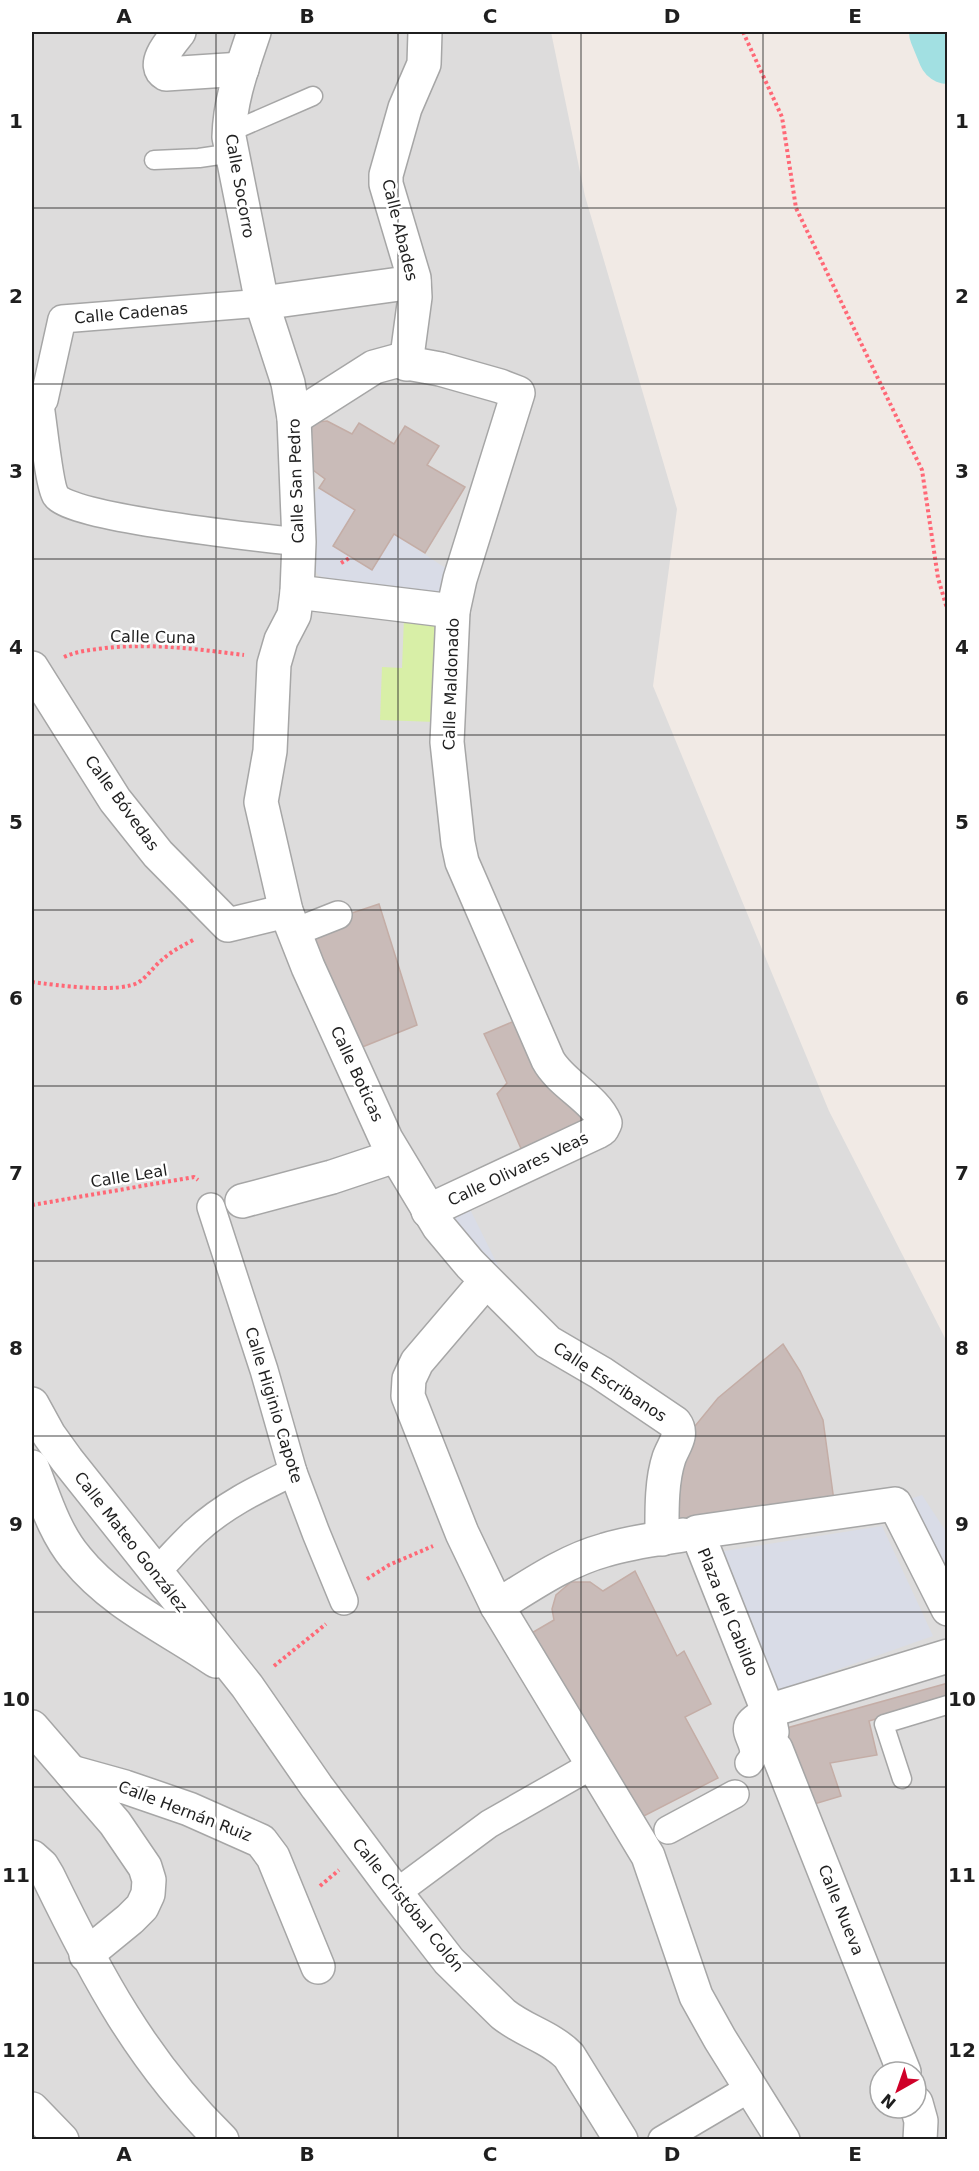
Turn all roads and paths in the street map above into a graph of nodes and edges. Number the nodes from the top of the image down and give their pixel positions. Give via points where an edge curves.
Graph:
1 (179, 32) edge
2 (254, 32) edge
3 (425, 32) edge
4 (743, 32) edge
5 (242, 69) junction
6 (313, 96) dead end
7 (231, 143) junction
8 (154, 160) dead end
9 (414, 282) junction
10 (262, 303) junction
11 (406, 364) junction
12 (36, 406) edge
13 (294, 418) junction
14 (298, 542) junction
15 (297, 592) junction
16 (453, 611) junction
17 (948, 612) edge
18 (275, 658) junction
19 (33, 670) edge
20 (338, 915) dead end
21 (290, 922) junction
22 (228, 925) junction
23 (32, 982) edge
24 (605, 1123) joint
25 (395, 1156) junction
26 (242, 1201) dead end
27 (32, 1205) edge
28 (211, 1207) joint
29 (428, 1211) junction
30 (486, 1281) junction
31 (32, 1404) edge
32 (32, 1467) edge
33 (293, 1472) junction
34 (697, 1532) junction
35 (662, 1539) junction
36 (156, 1572) junction
37 (344, 1601) dead end
38 (497, 1606) junction
39 (948, 1609) edge
40 (945, 1664) edge
41 (237, 1676) junction
42 (947, 1705) edge
43 (32, 1728) edge
44 (766, 1738) junction
45 (594, 1764) junction
46 (71, 1772) junction
47 (902, 1779) dead end
48 (735, 1794) dead end
49 (668, 1830) dead end
50 (362, 1849) junction
51 (32, 1857) edge
52 (396, 1893) junction
53 (294, 1908) junction
54 (87, 1955) junction
55 (318, 1967) dead end
56 (899, 2060) edge
57 (750, 2088) junction
58 (32, 2109) edge
59 (921, 2120) edge
60 (62, 2139) edge
61 (222, 2139) edge
62 (621, 2139) edge
63 (662, 2139) edge
64 (783, 2139) edge
65 (920, 2139) edge

1 - 5 street via 162,57 162,72
2 - 5 street, Calle Socorro
3 - 9 street, Calle Abades via 424,64 405,108 386,176
4 - 17 path via 782,117 796,208 922,470 938,578
5 - 7 street, Calle Socorro via 229,119
6 - 7 lane
7 - 8 lane via 199,158
7 - 10 street, Calle Socorro
9 - 10 street
9 - 11 street, Calle Abades
10 - 12 street, Calle Cadenas via 62,319 44,400
10 - 13 street, Calle San Pedro via 288,383
11 - 13 street via 396,361 374,367
11 - 16 street, Calle Maldonado via 441,369 518,393
12 - 14 street via 53,492 62,503 144,522
13 - 14 street, Calle San Pedro
14 - 15 street, Calle San Pedro
15 - 16 street
15 - 18 street, Calle San Pedro via 294,615
16 - 24 street, Calle Maldonado via 447,742 462,862 548,1060
18 - 19 path, Calle Cuna via 166,646 113,648 73,653
18 - 21 street, Calle Boticas via 269,761 261,802
19 - 22 street, Calle Bóvedas via 115,800 158,854
20 - 21 street
21 - 22 street
21 - 25 street, Calle Boticas
22 - 23 path via 171,953 130,986
24 - 29 street, Calle Olivares Veas via 597,1132
25 - 26 street
25 - 29 street, Calle Boticas
27 - 28 path, Calle Leal via 195,1177 203,1183
28 - 33 street, Calle Higinio Capote
29 - 30 street, Calle Escribanos
30 - 35 street, Calle Escribanos via 549,1342 675,1423 679,1435 666,1469
30 - 38 street via 417,1362 407,1387 462,1533
31 - 36 street, Calle Mateo González via 49,1436
32 - 41 street via 56,1526 88,1571 135,1611
33 - 36 street via 247,1494 209,1520
33 - 37 street, Calle Higinio Capote
34 - 35 street
34 - 39 street, Plaza del Cabildo via 895,1504
34 - 44 street, Plaza del Cabildo
35 - 38 street via 626,1544 576,1560
36 - 41 street, Calle Mateo González
38 - 45 street
40 - 44 street
41 - 50 street, Calle Cristóbal Colón
42 - 47 lane via 884,1724
43 - 46 street
44 - 56 street, Calle Nueva
45 - 52 street via 489,1824
45 - 57 street via 648,1856 696,1996
46 - 53 street, Calle Hernán Ruiz via 172,1803 261,1841 273,1857
46 - 54 street via 115,1823 145,1867 149,1880 142,1907
48 - 49 street
50 - 52 street, Calle Cristóbal Colón
50 - 53 path
51 - 54 street via 48,1876
52 - 62 street, Calle Cristóbal Colón via 449,1961 503,2014 569,2056
53 - 55 street, Calle Hernán Ruiz
54 - 61 street via 115,2006 151,2056 185,2102
57 - 63 street
57 - 64 street
58 - 60 street
59 - 65 street

